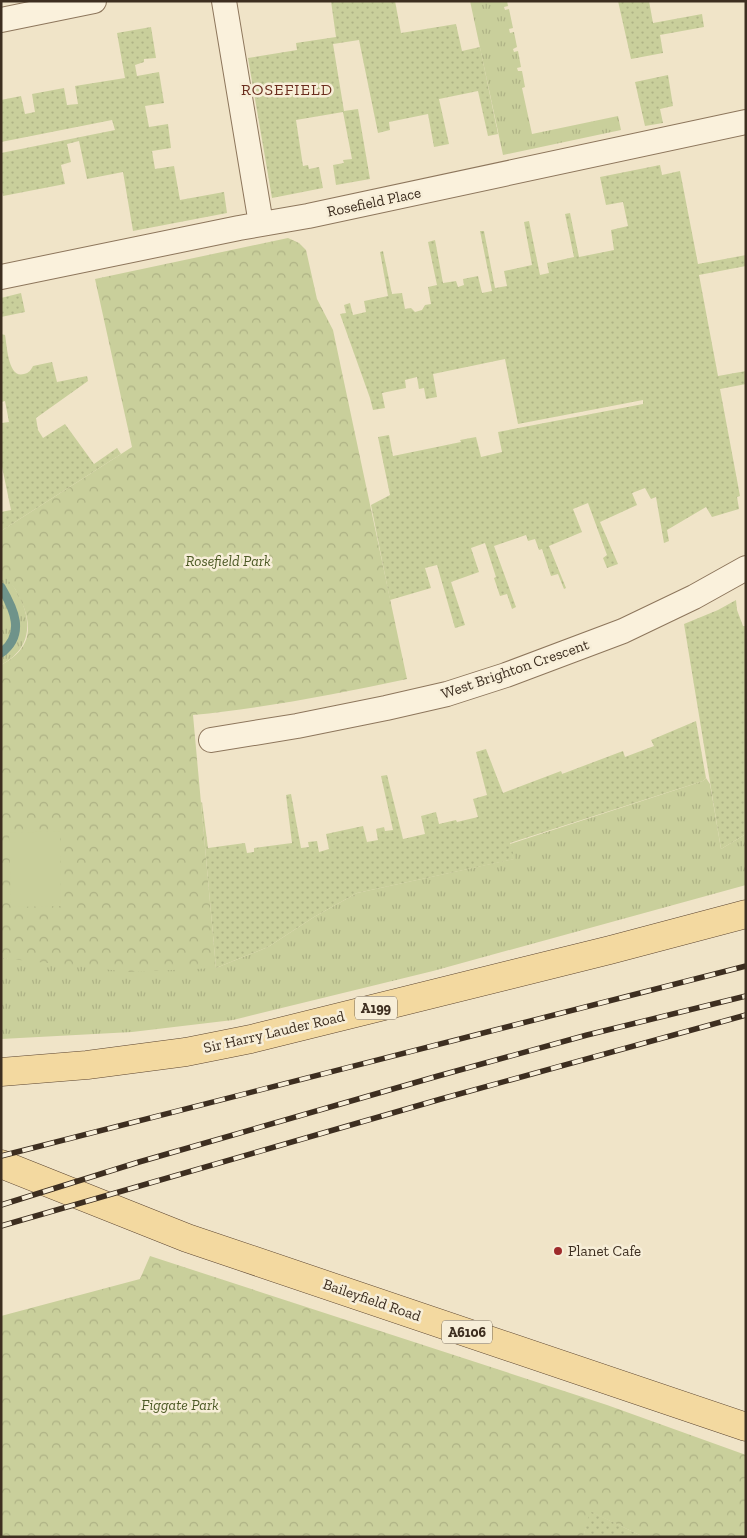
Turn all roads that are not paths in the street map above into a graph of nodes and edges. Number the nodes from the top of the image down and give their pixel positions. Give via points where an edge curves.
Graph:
1 (94, 1) edge
2 (224, 1) edge
3 (1, 20) edge
4 (746, 122) edge
5 (260, 224) junction
6 (1, 277) edge
7 (746, 568) edge
8 (211, 740) dead end
9 (746, 914) edge
10 (1, 1072) edge
11 (1, 1164) edge
12 (746, 1427) edge

1 - 3 street
2 - 5 street
4 - 5 street, Rosefield Place
5 - 6 street, Rosefield Place
7 - 8 street, West Brighton Crescent via 622,631 448,694 297,726
9 - 10 main road, Sir Harry Lauder Road / A199 via 251,1039 97,1064
11 - 12 main road, Baileyfield Road / A6106 via 187,1238

